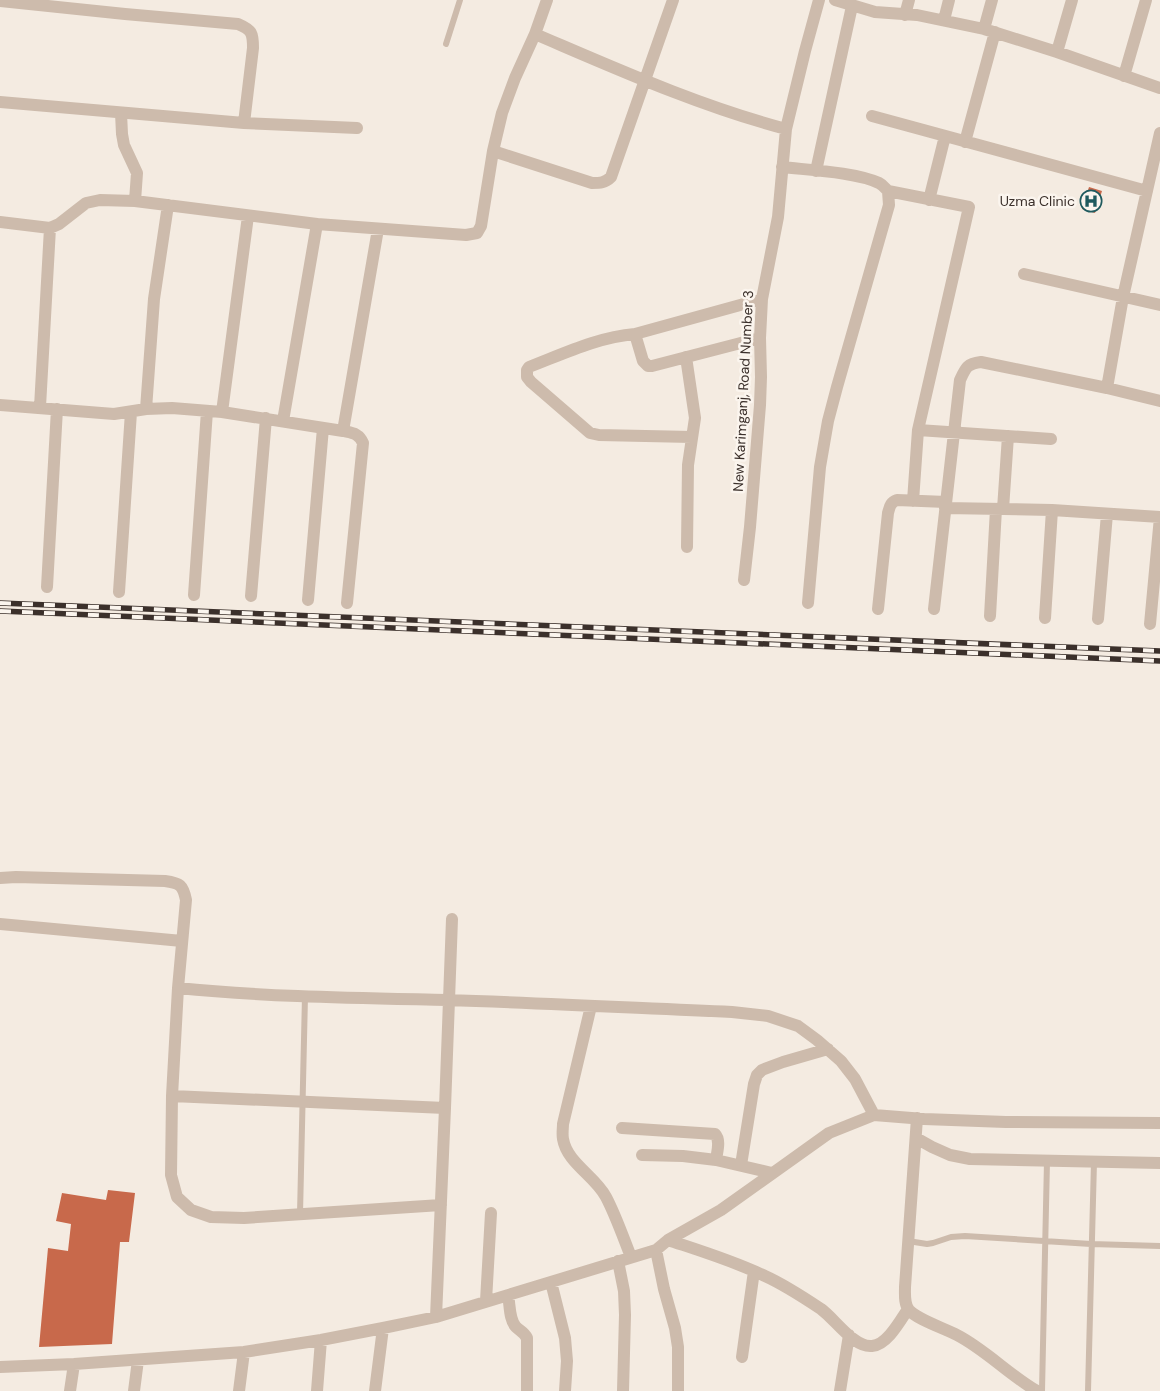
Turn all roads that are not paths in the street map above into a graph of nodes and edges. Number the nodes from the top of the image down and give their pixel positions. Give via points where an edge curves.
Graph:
1 (460, 0) edge
2 (547, 0) edge
3 (673, 0) edge
4 (820, 0) edge
5 (835, 0) edge
6 (908, 0) edge
7 (949, 0) edge
8 (992, 0) edge
9 (1072, 0) edge
10 (1146, 0) edge
11 (0, 1) edge
12 (852, 6) junction
13 (905, 15) junction
14 (944, 20) junction
15 (990, 31) junction
16 (535, 34) junction
17 (446, 44) dead end
18 (1057, 52) junction
19 (1124, 76) junction
20 (645, 80) junction
21 (1160, 88) edge
22 (0, 102) edge
23 (121, 113) junction
24 (872, 116) dead end
25 (244, 122) junction
26 (357, 128) dead end
27 (786, 129) junction
28 (1160, 134) edge
29 (945, 136) junction
30 (965, 142) junction
31 (493, 151) junction
32 (782, 167) junction
33 (816, 171) junction
34 (888, 191) junction
35 (1147, 191) junction
36 (929, 200) junction
37 (135, 201) junction
38 (168, 205) junction
39 (248, 216) junction
40 (0, 222) edge
41 (317, 224) junction
42 (50, 228) junction
43 (378, 229) junction
44 (1024, 274) dead end
45 (1123, 297) junction
46 (762, 299) junction
47 (1160, 305) edge
48 (635, 334) junction
49 (760, 338) junction
50 (686, 357) junction
51 (1107, 388) junction
52 (1160, 401) edge
53 (0, 405) edge
54 (40, 407) junction
55 (146, 408) junction
56 (57, 409) junction
57 (207, 410) junction
58 (131, 412) junction
59 (222, 412) junction
60 (266, 418) junction
61 (283, 420) junction
62 (323, 428) junction
63 (918, 430) junction
64 (343, 431) junction
65 (954, 433) junction
66 (1008, 436) junction
67 (692, 437) junction
68 (1051, 439) dead end
69 (913, 501) junction
70 (946, 505) junction
71 (999, 509) junction
72 (1052, 510) junction
73 (1107, 514) junction
74 (1160, 518) edge
75 (687, 547) dead end
76 (744, 580) dead end
77 (47, 587) dead end
78 (119, 592) dead end
79 (194, 595) dead end
80 (251, 596) dead end
81 (308, 600) dead end
82 (347, 603) dead end
83 (808, 603) dead end
84 (878, 609) dead end
85 (934, 609) dead end
86 (990, 616) dead end
87 (1045, 618) dead end
88 (1098, 619) dead end
89 (1150, 624) dead end
90 (0, 878) edge
91 (452, 919) dead end
92 (0, 924) edge
93 (182, 940) junction
94 (178, 988) junction
95 (305, 996) junction
96 (448, 1000) junction
97 (591, 1006) junction
98 (828, 1049) junction
99 (172, 1096) junction
100 (303, 1102) junction
101 (446, 1108) junction
102 (874, 1116) junction
103 (917, 1118) junction
104 (1160, 1123) edge
105 (622, 1128) dead end
106 (916, 1138) junction
107 (642, 1155) dead end
108 (716, 1160) junction
109 (1047, 1161) junction
110 (1094, 1162) junction
111 (1160, 1163) edge
112 (741, 1166) junction
113 (772, 1173) junction
114 (441, 1205) junction
115 (300, 1214) junction
116 (491, 1214) dead end
117 (668, 1240) junction
118 (908, 1241) junction
119 (1045, 1241) junction
120 (1092, 1244) junction
121 (1160, 1246) edge
122 (656, 1250) junction
123 (631, 1257) junction
124 (618, 1261) junction
125 (754, 1271) junction
126 (551, 1282) junction
127 (508, 1295) junction
128 (486, 1301) junction
129 (908, 1309) junction
130 (436, 1316) junction
131 (383, 1328) junction
132 (849, 1335) junction
133 (321, 1340) junction
134 (244, 1352) junction
135 (742, 1357) dead end
136 (138, 1360) junction
137 (74, 1364) junction
138 (0, 1366) edge
139 (70, 1391) edge
140 (134, 1391) edge
141 (239, 1391) edge
142 (317, 1391) edge
143 (375, 1391) edge
144 (527, 1391) edge
145 (565, 1391) edge
146 (623, 1391) edge
147 (678, 1391) edge
148 (840, 1391) edge
149 (1037, 1391) edge
150 (1042, 1391) edge
151 (1088, 1391) edge

1 - 17 lane
2 - 16 street
3 - 20 street
4 - 27 street, New Karimganj, Road Number 3
5 - 12 street
6 - 13 street
7 - 14 street
8 - 15 street
9 - 18 street
10 - 19 street
11 - 25 street via 238,24 248,28 253,36 253,48
12 - 13 street
12 - 33 street
13 - 14 street
14 - 15 street
15 - 18 street
15 - 30 street
16 - 20 street
16 - 31 street via 502,113
18 - 19 street
19 - 21 street
20 - 27 street via 750,120
20 - 31 street via 611,177 606,181 592,183
22 - 23 street
23 - 25 street
23 - 37 street via 124,145 136,173
24 - 29 street
25 - 26 street
27 - 32 street, New Karimganj, Road Number 3
28 - 35 street
29 - 30 street
29 - 36 street
30 - 35 street
31 - 43 street via 481,226 477,233
32 - 33 street
32 - 46 street, New Karimganj, Road Number 3 via 778,217
33 - 34 street via 861,177 880,184
34 - 36 street
34 - 83 street via 889,205 828,421 820,466
35 - 45 street
36 - 63 street via 969,207
37 - 38 street
37 - 42 street via 86,203
38 - 39 street
38 - 55 street via 154,300
39 - 41 street
39 - 59 street
40 - 42 street
41 - 43 street
41 - 61 street
42 - 54 street
43 - 64 street
44 - 45 street
45 - 47 street
45 - 51 street
46 - 48 street
46 - 49 street, New Karimganj, Road Number 3
48 - 50 street via 643,361 648,366
48 - 67 street via 605,338 553,358 529,368 527,377 590,433
49 - 50 street
49 - 76 street, New Karimganj, Road Number 3 via 760,405
50 - 67 street via 695,418
51 - 52 street
51 - 65 street via 981,362 971,364 960,380
53 - 54 street
54 - 56 street
55 - 57 street
55 - 58 street
56 - 58 street via 114,414
56 - 77 street
57 - 59 street
57 - 79 street
58 - 78 street
59 - 60 street
60 - 61 street
60 - 80 street
61 - 62 street
62 - 64 street
62 - 81 street
63 - 65 street
63 - 69 street
64 - 82 street via 361,437 363,443
65 - 66 street
65 - 70 street
66 - 68 street
66 - 71 street
67 - 75 street via 688,465
69 - 70 street
69 - 84 street via 896,500 890,506
70 - 71 street
70 - 85 street
71 - 72 street
71 - 86 street
72 - 73 street
72 - 87 street
73 - 74 street
73 - 88 street
74 - 89 street
90 - 93 street via 175,882 181,886 186,900
91 - 96 street
92 - 93 street
93 - 94 street
94 - 95 street
94 - 99 street
95 - 96 street
95 - 100 lane
96 - 97 street
96 - 101 street
97 - 98 street via 768,1016 798,1026
97 - 123 street via 563,1124 563,1138 567,1151 605,1196
98 - 102 street via 855,1079
98 - 112 street via 783,1062 757,1075
99 - 100 street
99 - 115 street via 171,1175 178,1197 191,1210 211,1217
100 - 101 street
100 - 115 lane
101 - 114 street
102 - 103 street
102 - 113 street via 829,1133
103 - 104 street
103 - 106 street
105 - 108 street via 715,1134 718,1137
106 - 109 street via 950,1155 970,1159
106 - 118 street
107 - 108 street
108 - 112 street
109 - 110 street
109 - 119 lane
110 - 111 street
110 - 120 lane
112 - 113 street
113 - 117 street via 721,1210
114 - 115 street
114 - 130 street
116 - 128 street
117 - 122 street
117 - 125 street
118 - 119 lane via 927,1244 965,1236
118 - 129 street via 905,1287
119 - 120 lane
119 - 150 lane
120 - 121 lane
120 - 151 lane
122 - 123 street
122 - 147 street via 678,1347
123 - 124 street
124 - 126 street
124 - 146 street via 625,1315
125 - 132 street via 793,1290
125 - 135 street
126 - 127 street
126 - 145 street via 565,1338
127 - 128 street
127 - 144 street via 514,1325 525,1333 526,1338
128 - 130 street
129 - 132 street via 880,1344 866,1346
129 - 149 street via 959,1336
130 - 131 street
131 - 133 street
131 - 143 street
132 - 148 street
133 - 134 street
133 - 142 street
134 - 136 street
134 - 141 street
136 - 137 street
136 - 140 street
137 - 138 street
137 - 139 street

